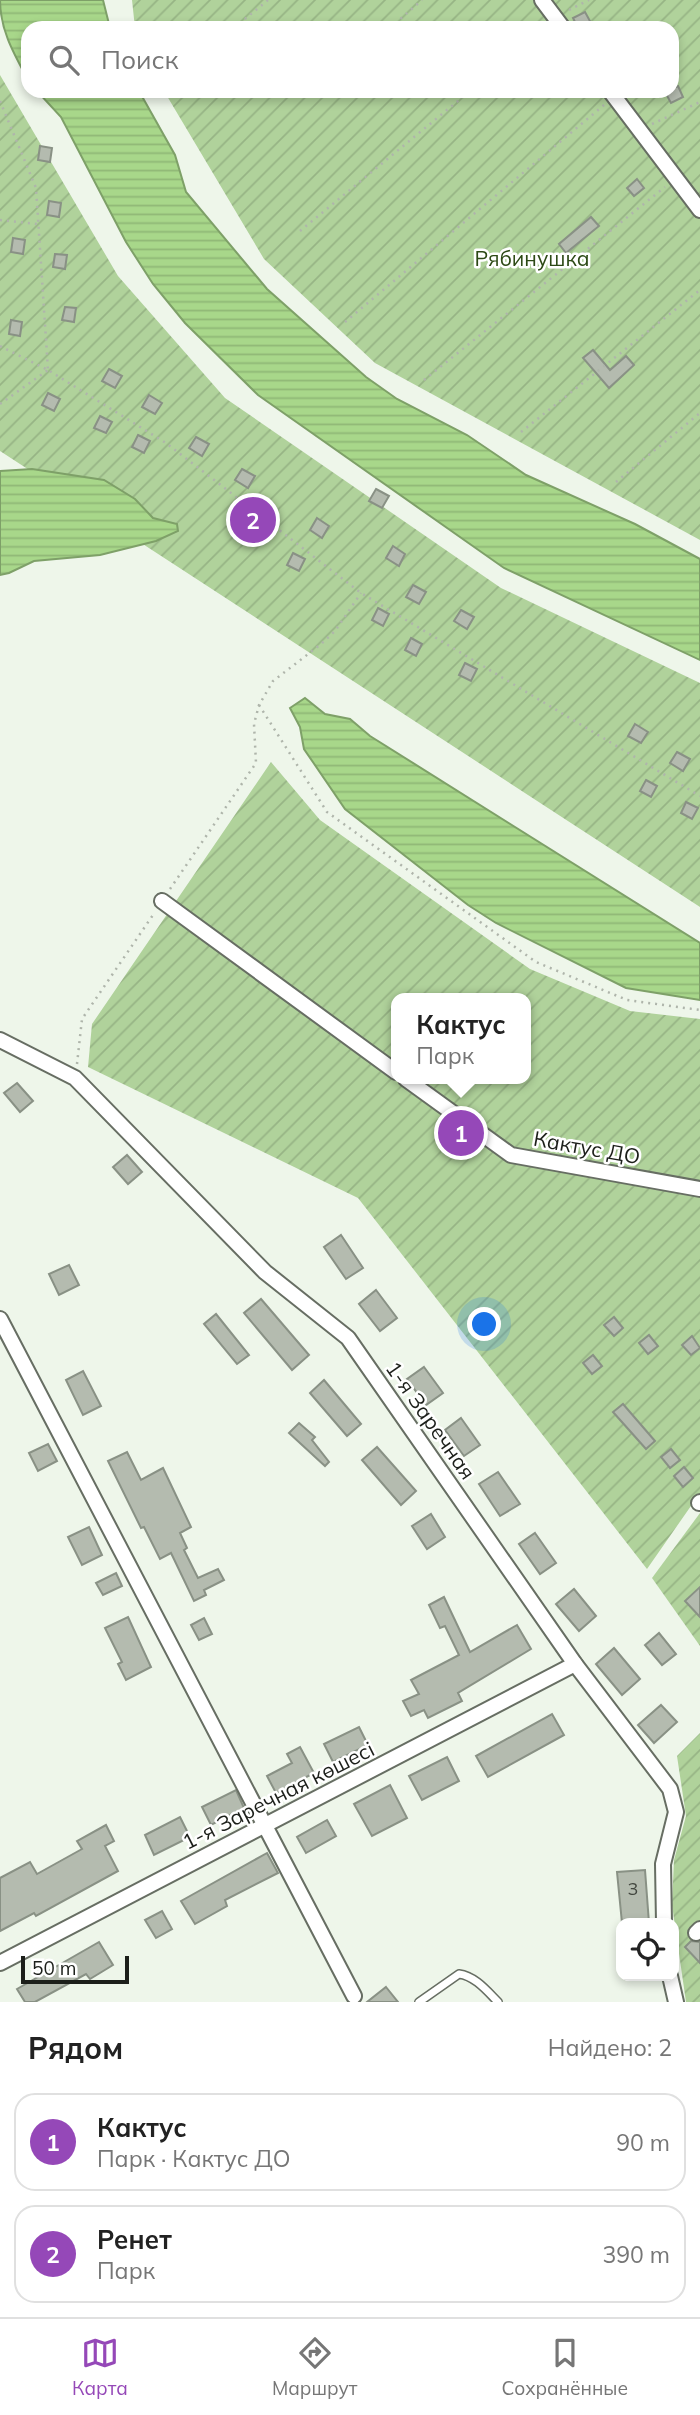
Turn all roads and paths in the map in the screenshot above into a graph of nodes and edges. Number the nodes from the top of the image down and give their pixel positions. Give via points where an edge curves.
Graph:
1 (268, 0) edge
2 (422, 0) edge
3 (542, 0) edge
4 (242, 21) edge
5 (398, 21) edge
6 (558, 21) edge
7 (462, 98) edge
8 (607, 98) edge
9 (615, 98) edge
10 (0, 101) edge
11 (700, 102) edge
12 (639, 129) junction
13 (676, 178) junction
14 (700, 210) edge
15 (0, 220) edge
16 (38, 224) junction
17 (300, 231) dead end
18 (700, 289) edge
19 (345, 322) dead end
20 (0, 346) edge
21 (48, 370) junction
22 (424, 380) dead end
23 (0, 404) edge
24 (700, 413) edge
25 (521, 432) dead end
26 (617, 482) dead end
27 (361, 593) junction
28 (259, 705) junction
29 (700, 796) edge
30 (162, 901) junction
31 (700, 1010) edge
32 (0, 1040) edge
33 (391, 1068) edge
34 (75, 1078) junction
35 (413, 1084) edge
36 (700, 1189) edge
37 (0, 1319) edge
38 (575, 1664) junction
39 (265, 1826) junction
40 (664, 1918) edge
41 (0, 1963) edge
42 (671, 1981) edge
43 (354, 1996) dead end
44 (419, 2002) edge
45 (498, 2002) edge
46 (676, 2002) edge

1 - 4 path
2 - 5 path
3 - 6 street
7 - 17 path
8 - 19 path
9 - 12 street
10 - 16 path via 36,188
11 - 12 path
12 - 13 street
13 - 14 street
13 - 22 path
15 - 16 path
16 - 21 path
18 - 25 path
20 - 21 path
21 - 23 path
21 - 27 path via 166,443
24 - 26 path
27 - 28 path via 335,631 273,681
27 - 29 path
28 - 30 path via 254,724 256,763
28 - 31 path via 327,812 536,962 627,1000
30 - 33 street
30 - 34 path via 82,1019
32 - 34 street, 1-я Заречная
34 - 38 street, 1-я Заречная via 265,1272 348,1338
35 - 36 street, Кактус ДО via 511,1155
37 - 39 street
38 - 39 street, 1-я Заречная көшесі
38 - 40 street, 1-я Заречная via 670,1789 676,1812 663,1864
39 - 41 street, 1-я Заречная көшесі
39 - 43 street
42 - 46 street
44 - 45 lane via 459,1974 477,1982

